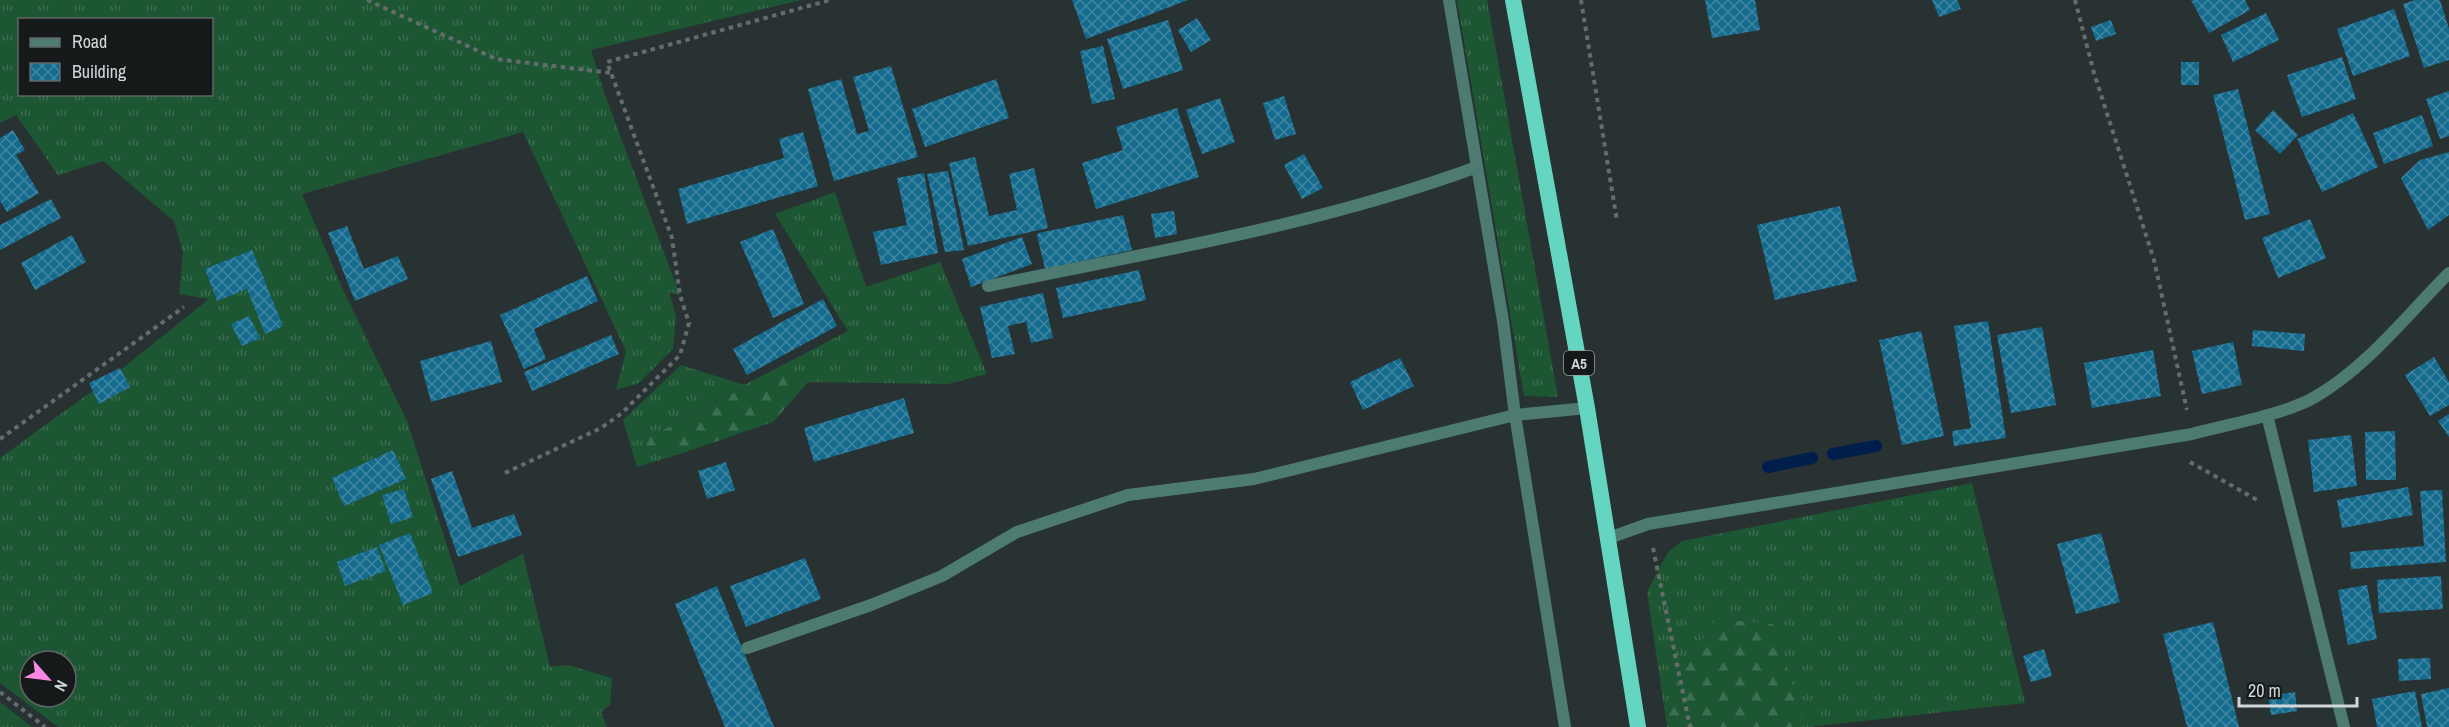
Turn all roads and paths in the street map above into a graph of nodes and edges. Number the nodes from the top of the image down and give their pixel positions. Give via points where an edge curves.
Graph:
1 (366, 0) edge
2 (830, 0) edge
3 (1449, 0) edge
4 (1513, 0) edge
5 (1581, 0) edge
6 (2075, 0) edge
7 (610, 73) junction
8 (1477, 167) junction
9 (1617, 221) dead end
10 (2449, 273) edge
11 (988, 286) dead end
12 (184, 307) dead end
13 (1587, 408) junction
14 (1515, 415) junction
15 (2267, 415) junction
16 (2192, 434) junction
17 (0, 439) edge
18 (2148, 440) junction
19 (505, 473) dead end
20 (2293, 522) junction
21 (1648, 524) junction
22 (1606, 539) junction
23 (747, 648) dead end
24 (0, 692) edge
25 (45, 727) edge
26 (1565, 727) edge
27 (1638, 727) edge
28 (1690, 727) edge
29 (2344, 727) edge

1 - 7 path via 496,58
2 - 7 path via 607,62
3 - 8 street
4 - 13 highway, A5 / A5
5 - 9 path
6 - 16 path via 2094,73 2154,260
7 - 19 path via 672,238 680,295 689,322 680,355 622,413 601,428
8 - 11 street via 1396,196 1301,221
8 - 14 street
10 - 15 street via 2359,365 2314,398
12 - 17 path
13 - 14 street
13 - 22 highway, A5 / A5
14 - 23 street via 1254,478 1128,495 1017,532 942,576
14 - 26 street
15 - 16 street
15 - 20 street
16 - 18 street
18 - 20 path
18 - 21 street
20 - 29 street
21 - 22 street
21 - 28 path
22 - 27 highway, A5 / A5
24 - 25 path

